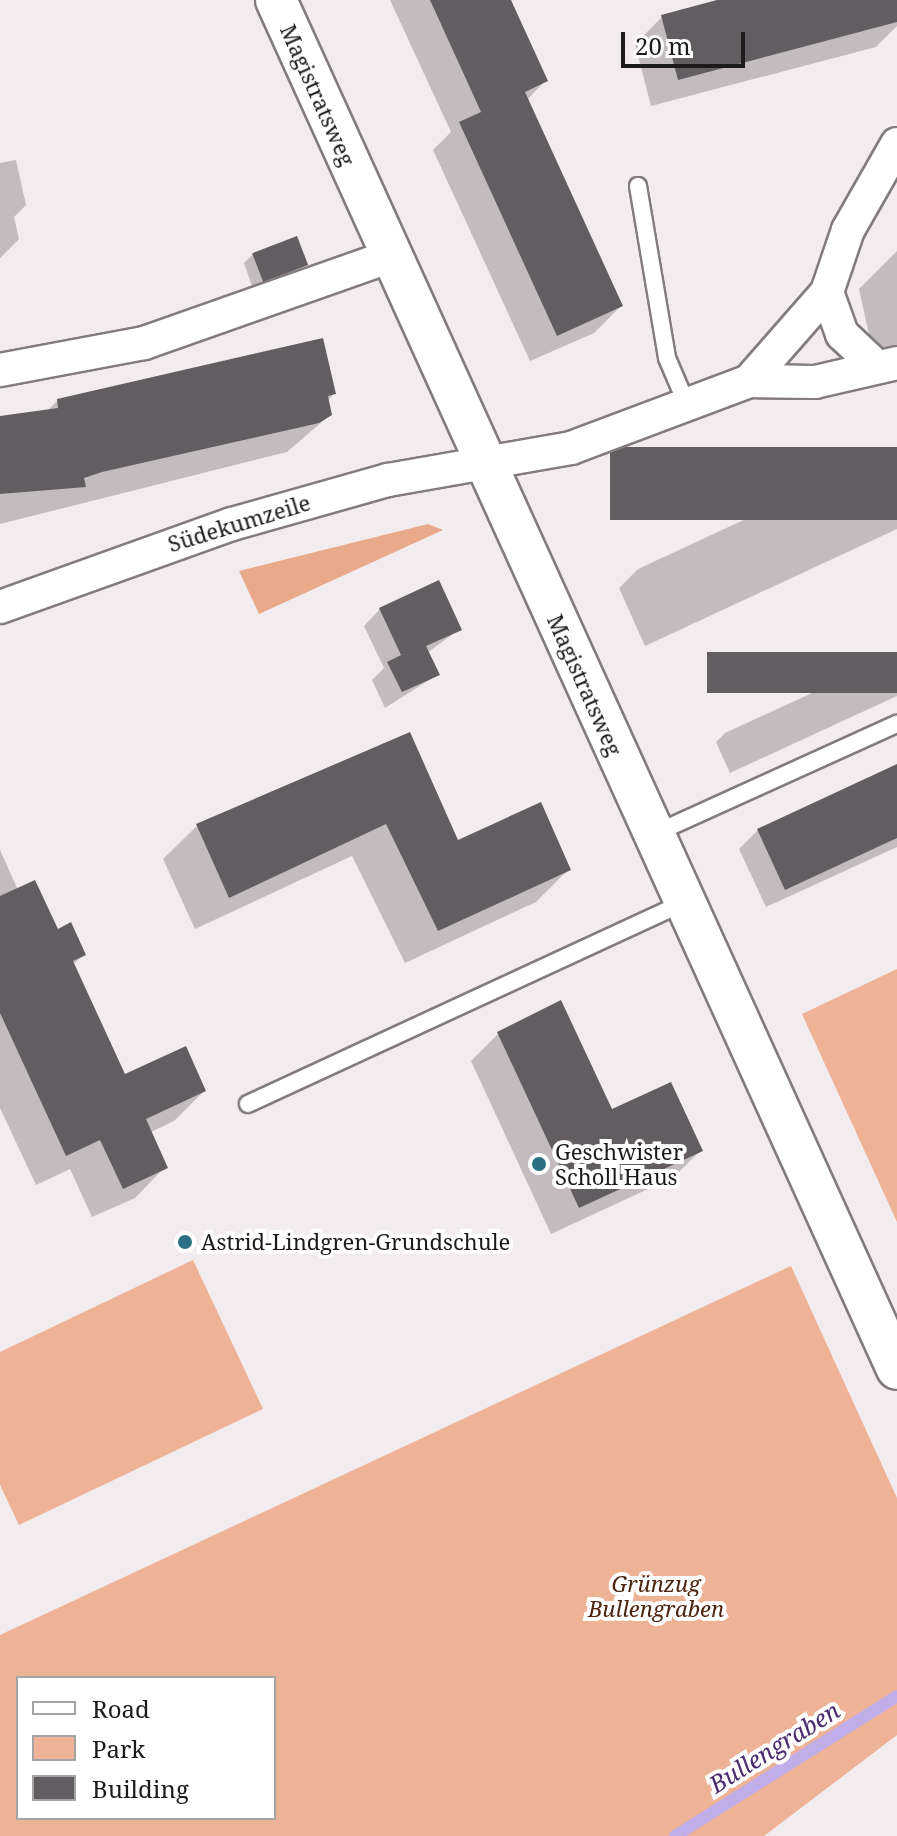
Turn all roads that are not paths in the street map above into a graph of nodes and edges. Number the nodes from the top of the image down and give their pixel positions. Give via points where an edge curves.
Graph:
1 (276, 0) edge
2 (897, 144) edge
3 (638, 186) dead end
4 (391, 256) junction
5 (827, 292) junction
6 (887, 365) edge
7 (0, 370) edge
8 (749, 381) junction
9 (685, 400) junction
10 (485, 464) junction
11 (0, 607) edge
12 (897, 724) edge
13 (653, 835) junction
14 (684, 903) junction
15 (248, 1104) dead end
16 (897, 1369) edge

1 - 4 street, Magistratsweg
2 - 5 street via 848,230
3 - 9 lane via 667,358
4 - 7 street via 144,343
4 - 10 street, Magistratsweg
5 - 6 street via 842,334
5 - 8 street
6 - 8 street via 815,382
8 - 9 street, Südekumzeile
9 - 10 street, Südekumzeile via 571,448
10 - 11 street, Südekumzeile via 286,508
10 - 13 street, Magistratsweg
12 - 13 lane
13 - 14 street, Magistratsweg
14 - 15 lane
14 - 16 street, Magistratsweg

